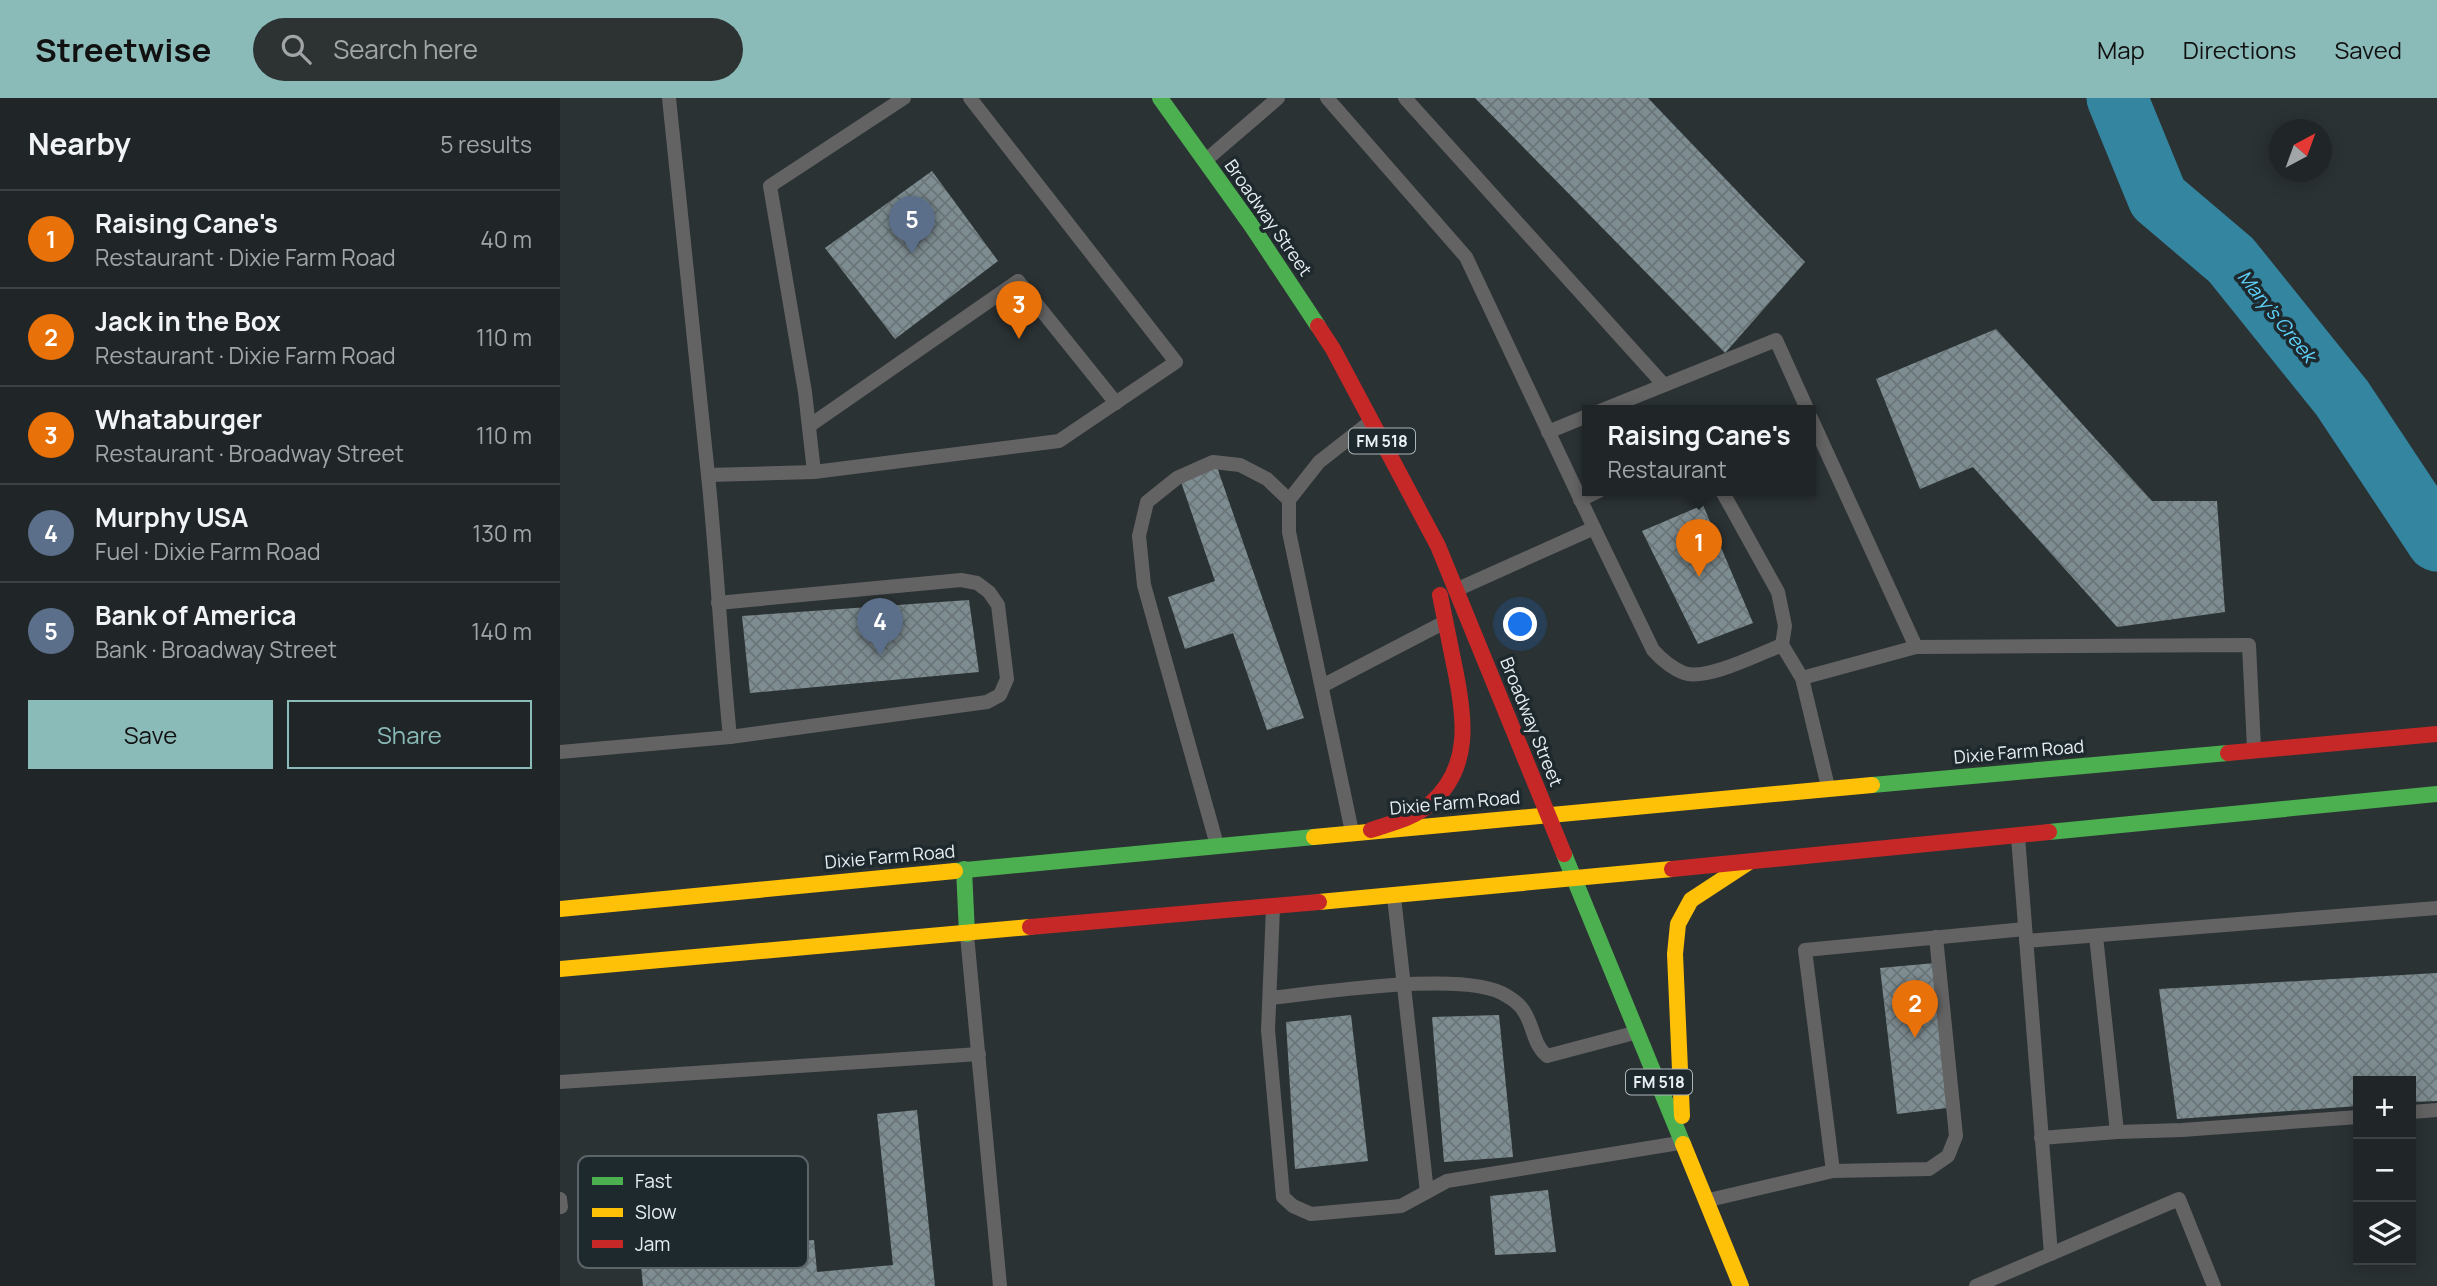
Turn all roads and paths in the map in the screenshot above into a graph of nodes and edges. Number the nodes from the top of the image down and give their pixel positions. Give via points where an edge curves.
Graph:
1 (669, 98) edge
2 (904, 98) edge
3 (970, 98) edge
4 (1278, 98) edge
5 (1327, 98) edge
6 (1405, 98) edge
7 (1167, 101) edge
8 (1205, 161) junction
9 (1664, 385) junction
10 (1116, 403) junction
11 (1615, 405) edge
12 (1805, 405) edge
13 (1582, 418) edge
14 (1371, 421) junction
15 (809, 426) junction
16 (1816, 429) edge
17 (1548, 432) junction
18 (814, 472) junction
19 (708, 475) junction
20 (1588, 496) edge
21 (1725, 496) edge
22 (1289, 500) junction
23 (1580, 500) junction
24 (1425, 521) junction
25 (1594, 528) junction
26 (1456, 590) junction
27 (718, 603) junction
28 (1445, 622) junction
29 (1782, 645) junction
30 (1916, 647) junction
31 (1802, 678) junction
32 (1322, 686) junction
33 (2435, 734) edge
34 (730, 737) junction
35 (2254, 750) junction
36 (560, 752) edge
37 (1828, 788) junction
38 (2437, 794) edge
39 (1548, 814) junction
40 (1371, 831) junction
41 (1352, 832) junction
42 (2018, 836) junction
43 (1217, 846) junction
44 (1749, 862) junction
45 (964, 869) junction
46 (1575, 879) junction
47 (1394, 896) junction
48 (1273, 907) junction
49 (2437, 908) edge
50 (560, 909) edge
51 (967, 934) junction
52 (2025, 935) junction
53 (2096, 936) junction
54 (1936, 937) junction
55 (560, 969) edge
56 (1404, 984) junction
57 (1270, 998) junction
58 (1638, 1032) junction
59 (979, 1054) junction
60 (560, 1082) edge
61 (2437, 1110) edge
62 (2416, 1112) edge
63 (2353, 1116) edge
64 (2117, 1132) junction
65 (2041, 1138) junction
66 (1684, 1142) junction
67 (1833, 1171) junction
68 (1427, 1192) junction
69 (1707, 1200) junction
70 (2050, 1254) junction
71 (1000, 1286) edge
72 (1741, 1286) edge
73 (1976, 1286) edge
74 (2214, 1286) edge

1 - 19 lane
2 - 15 lane via 770,186
3 - 10 lane via 1176,362
4 - 8 lane
5 - 17 lane via 1466,257
6 - 9 lane
7 - 8 main road, Broadway Street / FM 518
8 - 14 main road, Broadway Street / FM 518 via 1333,349
9 - 11 lane
9 - 12 lane via 1776,340
10 - 15 lane via 1018,281
10 - 18 lane via 1059,441
13 - 17 lane
14 - 22 lane via 1319,462
14 - 24 main road, Broadway Street / FM 518
15 - 18 lane
16 - 30 lane
17 - 23 lane
18 - 19 lane
19 - 27 lane
20 - 23 lane
21 - 29 lane via 1778,592
22 - 32 lane via 1289,532
22 - 43 lane via 1267,479 1240,465 1213,462 1177,478 1147,502 1139,536 1144,585
23 - 25 lane
24 - 26 main road, Broadway Street / FM 518
24 - 28 main road
25 - 26 lane
25 - 29 lane via 1653,650 1664,662 1685,674 1702,675
26 - 39 main road, Broadway Street / FM 518
27 - 34 lane
27 - 34 lane via 961,580 977,583 998,605 1007,679 1000,695 987,702
28 - 32 lane
28 - 40 main road via 1465,713 1459,765 1446,788 1428,805
29 - 31 lane
30 - 31 lane
30 - 35 lane via 2249,645
31 - 37 lane
32 - 41 lane
33 - 35 main road, Dixie Farm Road
34 - 36 lane
35 - 37 main road, Dixie Farm Road
37 - 39 main road, Dixie Farm Road
38 - 42 main road
39 - 40 main road, Dixie Farm Road
39 - 46 main road, Broadway Street / FM 518
40 - 41 main road, Dixie Farm Road
41 - 43 main road, Dixie Farm Road
42 - 44 main road
42 - 52 lane
43 - 45 main road, Dixie Farm Road
44 - 46 main road
44 - 66 main road via 1691,900 1678,924 1675,954
45 - 50 main road, Dixie Farm Road
45 - 51 main road
46 - 47 main road
46 - 58 main road, Broadway Street / FM 518
47 - 48 main road
47 - 56 lane
48 - 51 main road
48 - 57 lane
49 - 53 lane
51 - 55 main road
51 - 59 lane
52 - 53 lane
52 - 54 lane
52 - 65 lane
53 - 64 lane
54 - 67 lane via 1956,1136 1948,1156 1929,1169
54 - 67 lane via 1805,950
56 - 57 lane
56 - 58 lane via 1476,984 1505,994 1523,1010 1538,1048 1548,1056
56 - 68 lane
57 - 68 lane via 1283,1198 1311,1214 1401,1206
58 - 66 main road, Broadway Street / FM 518
59 - 60 lane
59 - 71 lane
61 - 62 lane
63 - 64 lane
64 - 65 lane
65 - 70 lane
66 - 68 lane via 1447,1181
66 - 69 main road, Broadway Street / FM 518
67 - 69 lane
69 - 72 main road, Broadway Street / FM 518
70 - 73 lane
70 - 74 lane via 2179,1199

